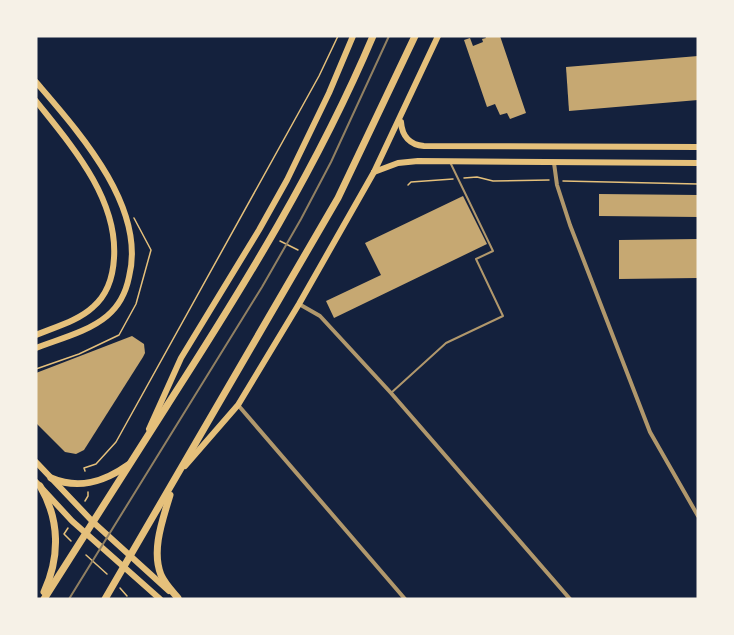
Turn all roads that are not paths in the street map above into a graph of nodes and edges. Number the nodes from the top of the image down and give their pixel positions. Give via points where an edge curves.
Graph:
1 (353, 36) edge
2 (373, 36) edge
3 (415, 36) edge
4 (438, 36) edge
5 (36, 82) edge
6 (36, 101) edge
7 (401, 118) junction
8 (486, 147) junction
9 (698, 147) edge
10 (450, 162) junction
11 (486, 162) junction
12 (554, 162) junction
13 (698, 163) edge
14 (374, 172) junction
15 (299, 304) junction
16 (36, 335) edge
17 (36, 348) edge
18 (391, 393) junction
19 (238, 405) junction
20 (143, 443) junction
21 (132, 461) junction
22 (36, 462) edge
23 (181, 471) junction
24 (51, 478) junction
25 (38, 484) edge
26 (172, 486) junction
27 (698, 516) edge
28 (93, 522) junction
29 (86, 534) junction
30 (130, 556) junction
31 (123, 567) junction
32 (43, 599) edge
33 (105, 599) edge
34 (160, 599) edge
35 (179, 599) edge
36 (405, 599) edge
37 (570, 599) edge

1 - 20 main road via 287,180 181,358
2 - 20 main road via 334,123 272,237
3 - 23 main road via 339,198
4 - 7 main road
5 - 17 main road via 97,159 126,218 133,252 126,288 108,315 92,326
6 - 16 main road via 100,194 111,221 115,248 111,279 96,305 80,317
7 - 8 main road via 405,137 418,146
7 - 14 main road
8 - 9 main road
8 - 11 main road
10 - 11 main road
10 - 14 main road via 398,163
10 - 18 lane via 493,251 476,259 503,316 446,344
11 - 12 main road
12 - 13 main road
12 - 27 street via 570,225 650,432
14 - 15 main road
15 - 18 street via 320,316
15 - 19 main road
18 - 37 street
19 - 23 main road
19 - 36 street
20 - 21 main road
21 - 24 main road via 93,483 73,485
21 - 28 main road
22 - 24 main road
23 - 26 main road
24 - 28 main road
25 - 29 main road
25 - 32 main road via 49,504 56,537 52,575
26 - 30 main road
26 - 35 main road via 159,536 158,564 165,583
28 - 29 main road
28 - 30 main road
29 - 31 main road
29 - 32 main road
30 - 31 main road
30 - 35 main road
31 - 33 main road
31 - 34 main road

